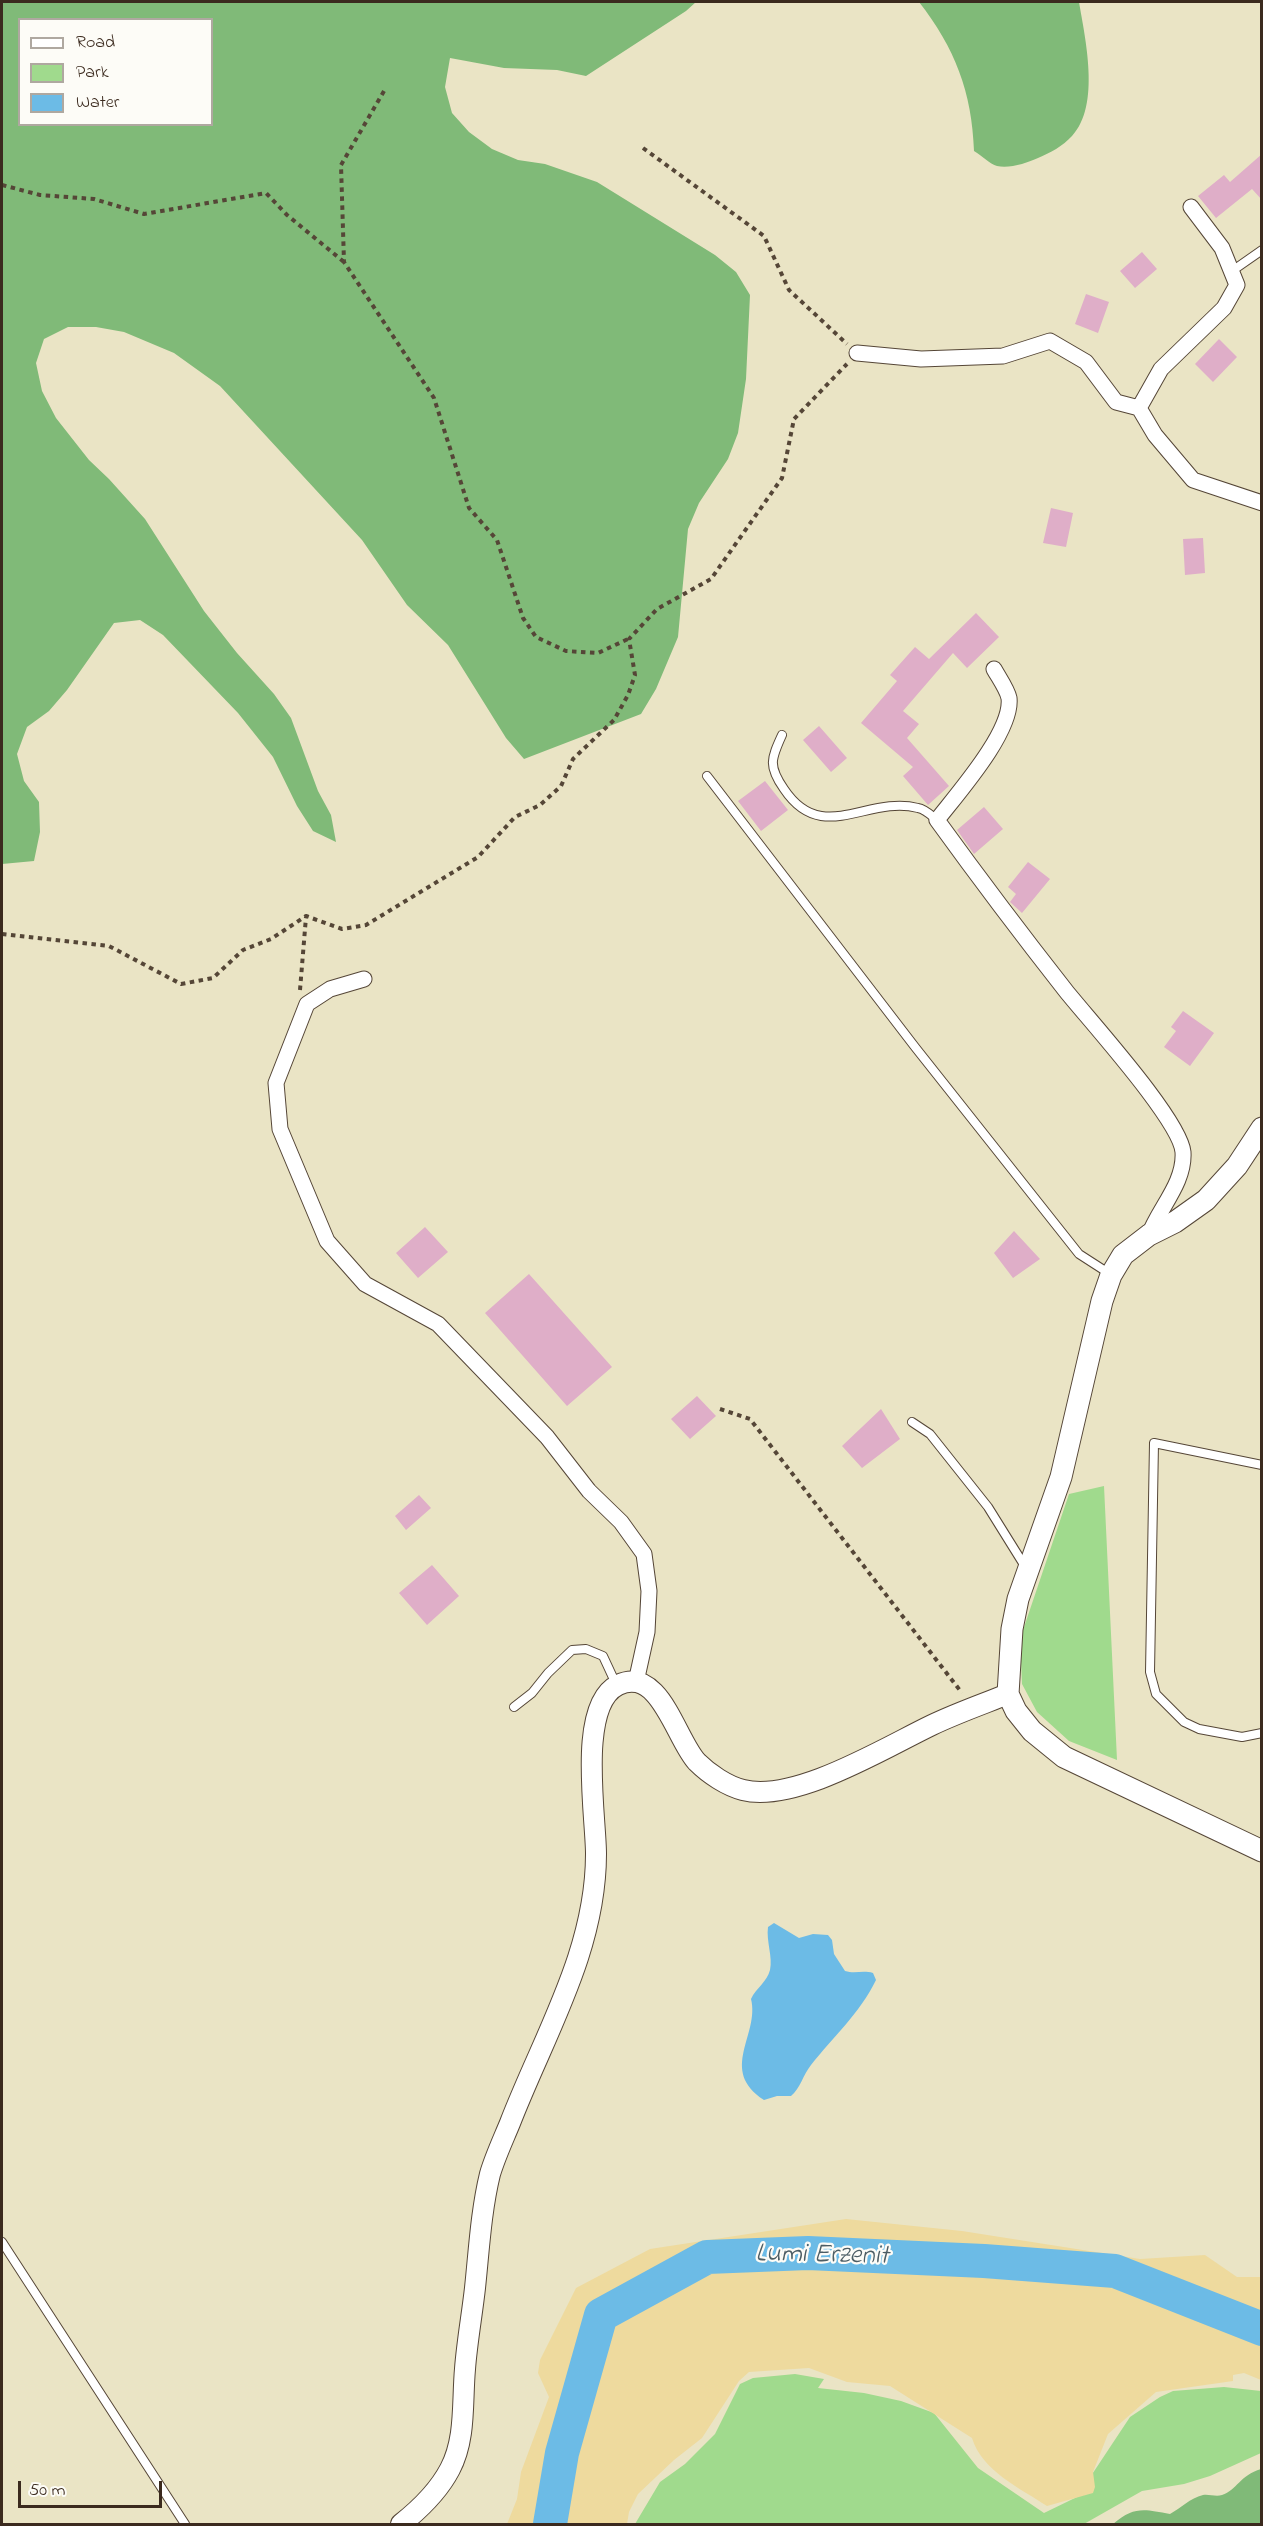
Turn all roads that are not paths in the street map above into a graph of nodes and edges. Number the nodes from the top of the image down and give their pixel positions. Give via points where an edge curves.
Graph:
1 (1191, 207) dead end
2 (1262, 250) edge
3 (1232, 271) junction
4 (857, 353) road end
5 (1139, 408) junction
6 (1262, 503) edge
7 (994, 669) dead end
8 (782, 735) dead end
9 (707, 776) dead end
10 (937, 820) junction
11 (364, 979) dead end
12 (1262, 1128) edge
13 (1149, 1235) junction
14 (1111, 1275) junction
15 (912, 1422) dead end
16 (1262, 1465) edge
17 (1029, 1571) junction
18 (636, 1682) junction
19 (616, 1685) junction
20 (1008, 1694) junction
21 (514, 1707) dead end
22 (1262, 1733) edge
23 (1262, 1851) edge
24 (2, 2242) edge
25 (185, 2524) edge
26 (401, 2524) edge

1 - 3 street via 1222,248
2 - 3 lane
3 - 5 street via 1237,285 1224,308 1161,369
4 - 5 street via 921,359 1003,356 1050,341 1086,362 1116,402
5 - 6 street via 1155,435 1194,480
7 - 10 street via 1009,697 1007,718 995,743
8 - 10 lane via 773,754 773,774 804,812 821,818 899,806 921,808
9 - 14 lane via 1079,1254
10 - 13 street via 1177,1134 1182,1152 1180,1167 1171,1197 1155,1217
11 - 18 street via 330,989 307,1004 276,1083 280,1129 327,1241 365,1284 438,1324 547,1437 644,1554 649,1591 647,1632
12 - 13 main road via 1238,1166 1206,1200
13 - 14 main road via 1123,1255
14 - 17 main road via 1061,1477
15 - 17 lane via 930,1434 988,1507
16 - 22 lane via 1154,1443 1150,1672 1156,1694 1184,1722 1199,1729 1242,1737
17 - 20 main road via 1012,1629
18 - 19 street
18 - 20 street via 659,1696 682,1742 697,1762 719,1779 743,1790 775,1793 804,1786 936,1723
19 - 21 lane via 603,1656 586,1649 572,1650
19 - 26 street via 595,1719 592,1740 596,1852 582,1950 491,2172 479,2240 461,2436 450,2469 426,2504
20 - 23 main road via 1032,1731 1064,1757
24 - 25 lane

